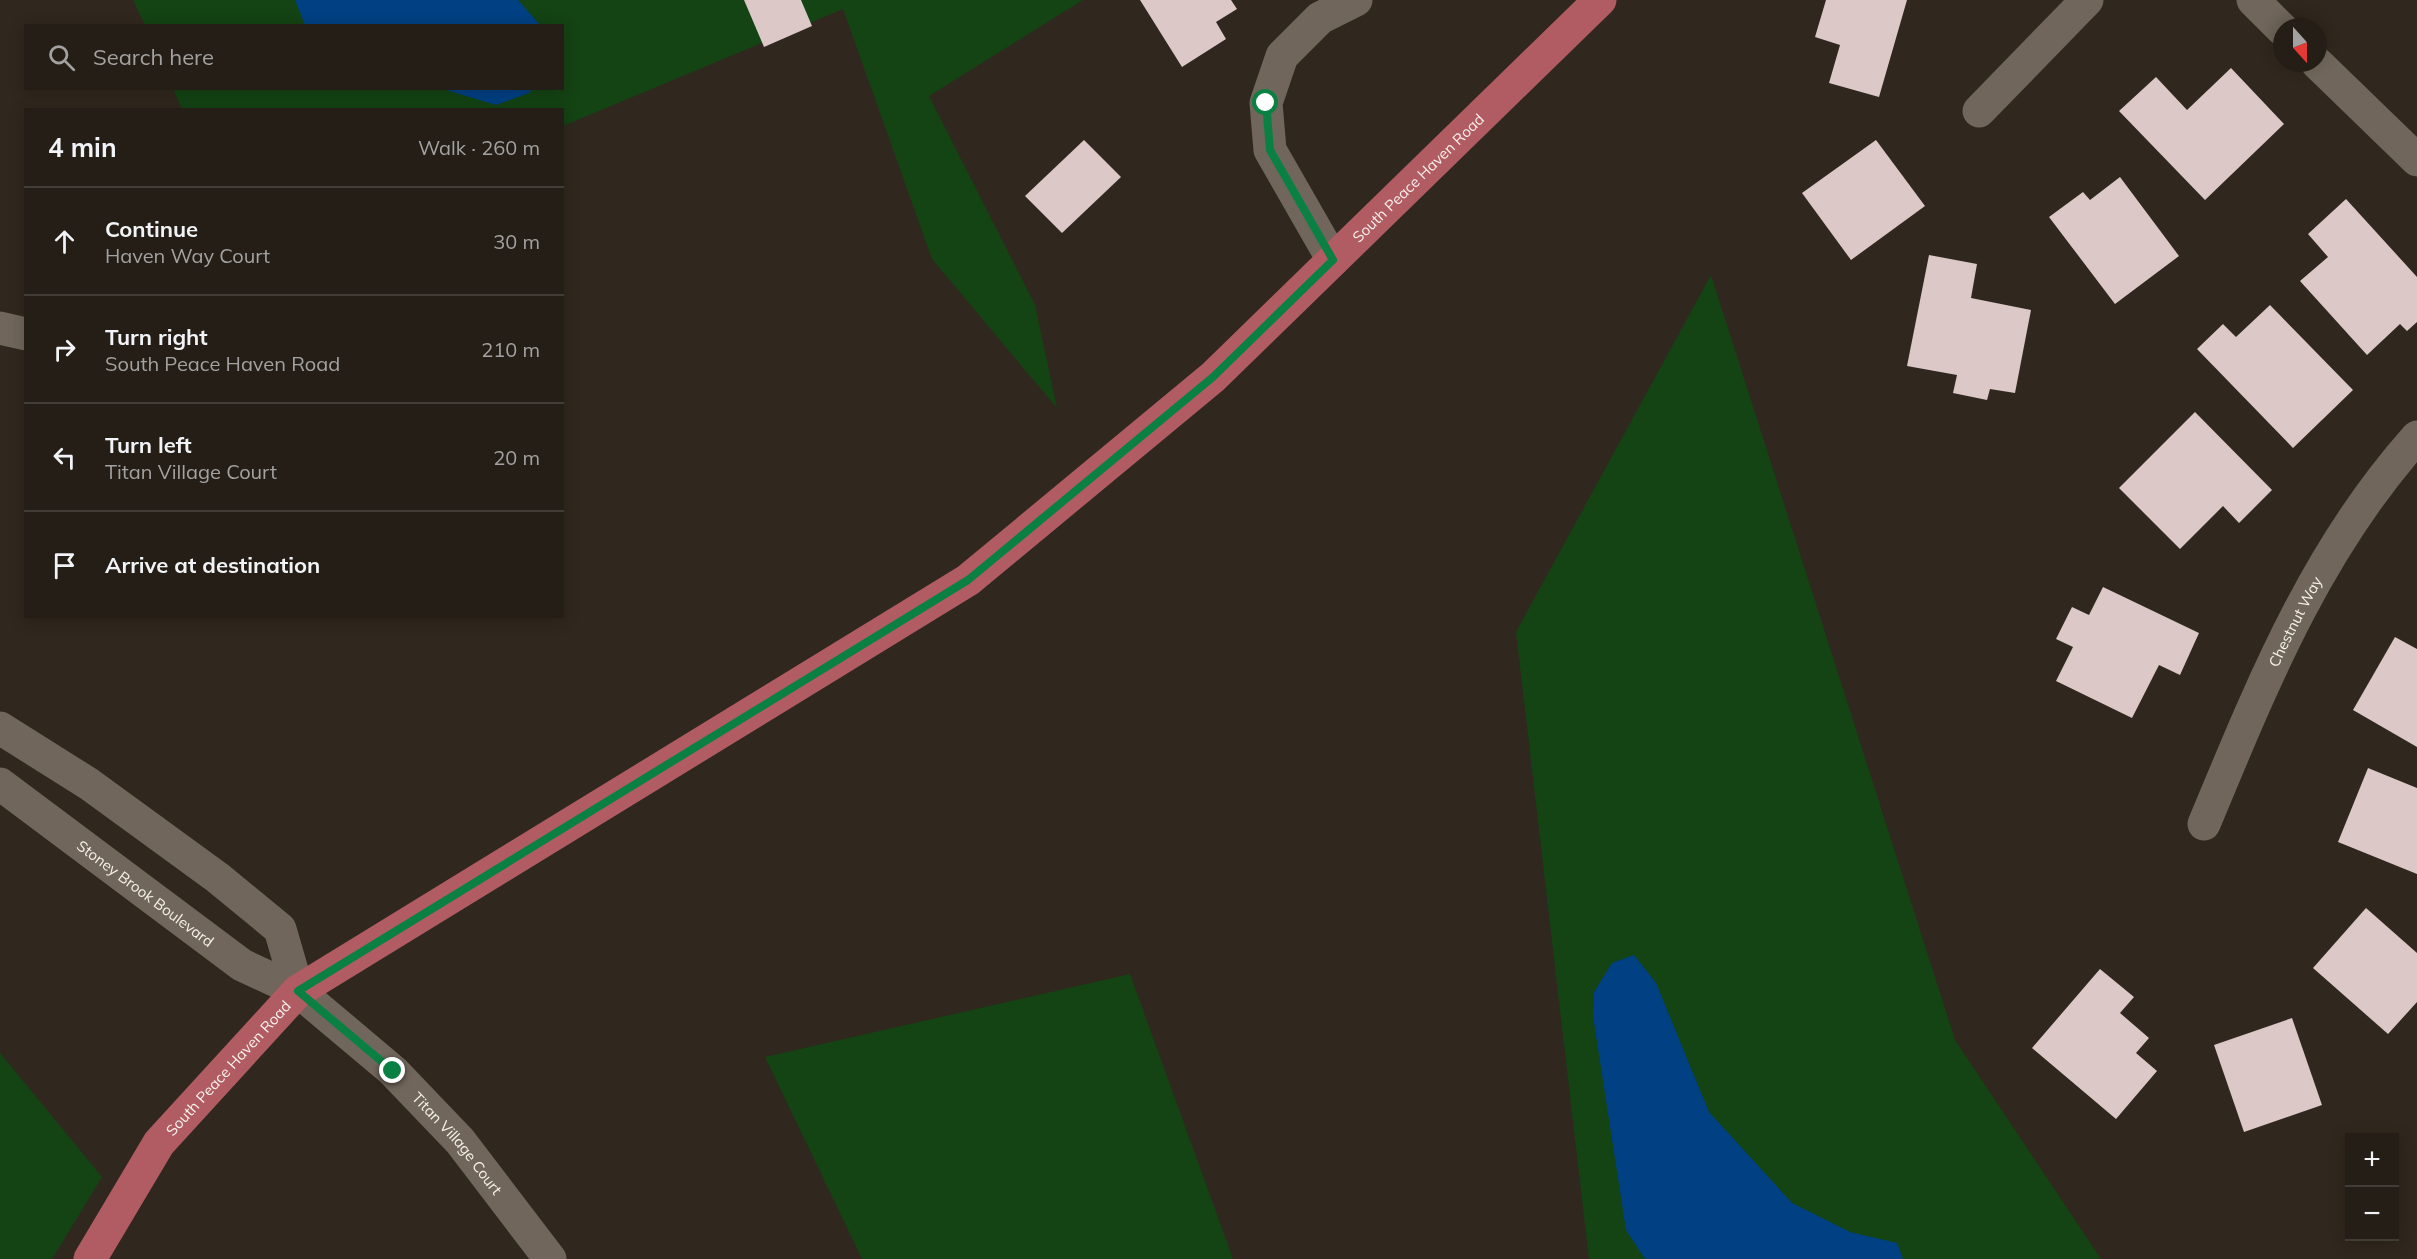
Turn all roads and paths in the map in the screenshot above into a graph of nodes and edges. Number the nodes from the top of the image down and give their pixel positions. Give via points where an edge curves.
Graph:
1 (1356, 0) edge
2 (1600, 0) edge
3 (2087, 0) edge
4 (2253, 0) edge
5 (2273, 19) edge
6 (2326, 72) edge
7 (1979, 111) dead end
8 (2417, 160) edge
9 (1333, 260) junction
10 (0, 328) edge
11 (24, 334) edge
12 (2417, 437) edge
13 (0, 728) edge
14 (0, 784) edge
15 (2204, 824) dead end
16 (298, 991) junction
17 (90, 1259) edge
18 (550, 1259) edge

1 - 9 street via 1320,18 1282,56 1266,103 1270,150
2 - 9 main road, South Peace Haven Road
3 - 7 street
4 - 5 street
6 - 8 street
9 - 16 main road, South Peace Haven Road via 1213,377 968,580
10 - 11 street
12 - 15 street, Chestnut Way via 2349,525 2299,608 2257,696
13 - 16 street via 89,784 218,878 280,929
14 - 16 street, Stoney Brook Boulevard via 242,965
16 - 17 main road, South Peace Haven Road via 159,1143
16 - 18 street, Titan Village Court via 393,1071 460,1141

